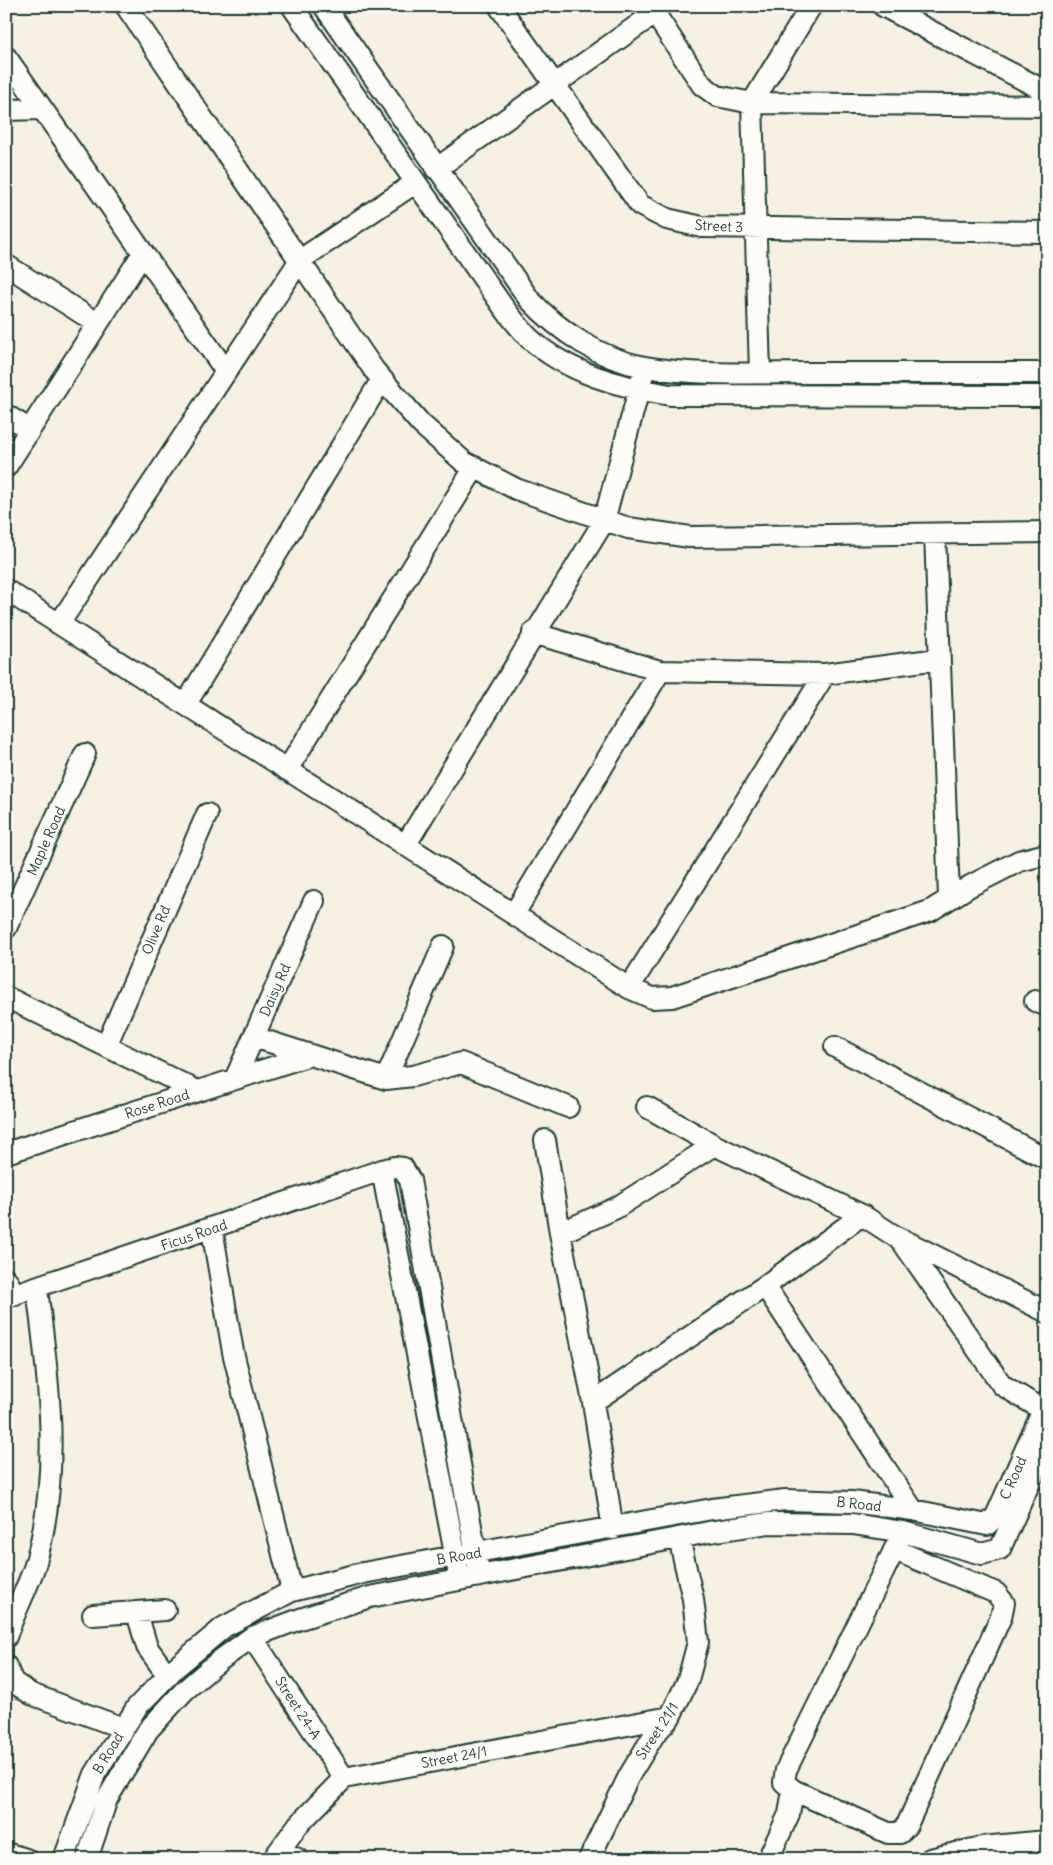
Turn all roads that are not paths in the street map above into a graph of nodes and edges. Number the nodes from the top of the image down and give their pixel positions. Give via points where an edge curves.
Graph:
1 (126, 6) edge
2 (292, 6) edge
3 (324, 6) edge
4 (499, 6) edge
5 (811, 6) edge
6 (883, 6) edge
7 (652, 10) edge
8 (6, 58) edge
9 (555, 85) junction
10 (1047, 92) edge
11 (752, 103) junction
12 (1047, 106) edge
13 (42, 109) junction
14 (6, 110) edge
15 (436, 169) junction
16 (415, 183) junction
17 (754, 228) junction
18 (1047, 232) edge
19 (143, 253) junction
20 (300, 260) junction
21 (6, 265) edge
22 (97, 323) junction
23 (644, 366) junction
24 (225, 370) junction
25 (760, 373) junction
26 (1047, 373) edge
27 (382, 380) junction
28 (639, 390) junction
29 (1047, 396) edge
30 (6, 415) edge
31 (29, 429) junction
32 (6, 467) edge
33 (475, 467) junction
34 (604, 521) junction
35 (1047, 532) edge
36 (935, 534) junction
37 (6, 590) edge
38 (59, 624) junction
39 (533, 633) junction
40 (938, 659) junction
41 (660, 671) junction
42 (825, 674) junction
43 (186, 704) junction
44 (85, 754) dead end
45 (287, 770) junction
46 (207, 814) dead end
47 (406, 844) junction
48 (1047, 854) edge
49 (949, 897) junction
50 (314, 901) dead end
51 (514, 914) junction
52 (6, 928) edge
53 (443, 946) dead end
54 (629, 988) junction
55 (6, 997) edge
56 (254, 1037) junction
57 (106, 1046) junction
58 (835, 1047) dead end
59 (307, 1056) junction
60 (235, 1079) junction
61 (386, 1079) junction
62 (197, 1091) junction
63 (568, 1107) dead end
64 (647, 1107) dead end
65 (545, 1140) dead end
66 (714, 1145) junction
67 (6, 1153) edge
68 (1047, 1159) edge
69 (382, 1170) junction
70 (862, 1215) junction
71 (212, 1229) junction
72 (560, 1233) junction
73 (901, 1240) junction
74 (765, 1286) junction
75 (37, 1289) junction
76 (9, 1290) edge
77 (1047, 1312) edge
78 (593, 1402) junction
79 (1045, 1406) edge
80 (1044, 1458) edge
81 (913, 1510) junction
82 (987, 1525) junction
83 (613, 1528) junction
84 (679, 1538) junction
85 (899, 1541) junction
86 (1000, 1549) junction
87 (476, 1553) junction
88 (456, 1558) junction
89 (480, 1575) junction
90 (460, 1579) junction
91 (292, 1592) junction
92 (165, 1610) dead end
93 (137, 1613) junction
94 (93, 1614) dead end
95 (6, 1637) edge
96 (252, 1638) junction
97 (6, 1666) edge
98 (168, 1676) junction
99 (670, 1717) junction
100 (123, 1728) junction
101 (344, 1778) junction
102 (793, 1790) junction
103 (1047, 1841) edge
104 (6, 1853) edge
105 (276, 1855) edge
106 (26, 1859) edge
107 (64, 1859) edge
108 (87, 1859) edge
109 (298, 1859) edge
110 (589, 1859) edge
111 (768, 1859) edge
112 (930, 1859) edge

1 - 20 street
2 - 16 street
3 - 15 street
4 - 9 street, Street 3
5 - 11 street
6 - 10 street
7 - 9 street
7 - 11 street via 702,85 718,96
8 - 13 street
9 - 15 street
9 - 17 street, Street 3 via 640,205 667,219 702,227
11 - 12 street
11 - 17 street
13 - 14 street
13 - 19 street
15 - 23 street via 529,299 551,322 607,355
16 - 20 street
16 - 28 street via 529,338 574,367
17 - 18 street, Street 3
17 - 25 street
19 - 22 street
19 - 24 street
20 - 24 street
20 - 27 street
21 - 22 street
22 - 31 street
23 - 25 street via 718,373
23 - 28 street
24 - 38 street
25 - 26 street
27 - 33 street via 421,424 464,462
27 - 43 street
28 - 29 street via 670,396
28 - 34 street
30 - 31 street
31 - 32 street
33 - 34 street via 516,489
33 - 45 street
34 - 36 street via 690,537
34 - 39 street
35 - 36 street
36 - 40 street
37 - 38 street
38 - 43 street
39 - 41 street
39 - 47 street
40 - 42 street
40 - 49 street
41 - 42 street
41 - 51 street
42 - 54 street
43 - 45 street
44 - 52 street, Maple Road
45 - 47 street
46 - 57 street, Olive Rd
47 - 51 street
48 - 49 street via 1019,861
49 - 54 street via 930,911 672,997 652,998
50 - 56 street, Daisy Rd
51 - 54 street
53 - 61 street
55 - 57 street
56 - 59 street
56 - 60 street, Daisy Rd
57 - 62 street
58 - 68 street
59 - 60 street, Rose Road
59 - 61 street
60 - 62 street, Rose Road
61 - 63 street via 413,1076 461,1063
62 - 67 street, Rose Road
64 - 66 street
65 - 72 street
66 - 70 street
66 - 72 street via 616,1208
69 - 71 street, Ficus Road
69 - 87 street via 403,1168 410,1180
69 - 88 street
70 - 73 street
70 - 74 street
71 - 75 street, Ficus Road
71 - 91 street via 233,1352
72 - 78 street
73 - 77 street
73 - 79 street via 1002,1385
74 - 78 street
74 - 81 street
75 - 76 street, Ficus Road
75 - 95 street via 48,1393 51,1463 43,1532 35,1564
78 - 83 street
79 - 82 street, C Road via 996,1516
80 - 86 street, C Road
81 - 82 street, B Road
81 - 83 street, B Road via 852,1502 785,1500 712,1509
82 - 86 street
83 - 87 street, B Road
84 - 85 street, B Road via 788,1522 853,1524
84 - 89 street, B Road
84 - 99 street, Street 21/1 via 693,1599 698,1642 688,1680
85 - 86 street, B Road via 982,1554
85 - 102 street via 786,1770 784,1782
85 - 102 street via 996,1593 1004,1603 1001,1617 907,1825 900,1833 888,1833
87 - 88 street, B Road
87 - 89 street
88 - 90 street
88 - 91 street, B Road via 363,1573
89 - 90 street, B Road
90 - 96 street, B Road via 370,1597
91 - 98 street, B Road via 224,1627
92 - 93 street
93 - 94 street
93 - 98 street via 147,1647
96 - 101 street, Street 24-A
96 - 108 street, B Road via 184,1691 148,1730 107,1799
97 - 100 street via 13,1682 31,1694
98 - 100 street, B Road via 137,1707
99 - 101 street, Street 24/1
99 - 110 street, Street 21/1 via 654,1735 629,1776
100 - 107 street, B Road via 95,1774
101 - 105 street via 298,1825
102 - 111 street via 789,1814
103 - 112 street via 982,1847
104 - 106 street
105 - 109 street

